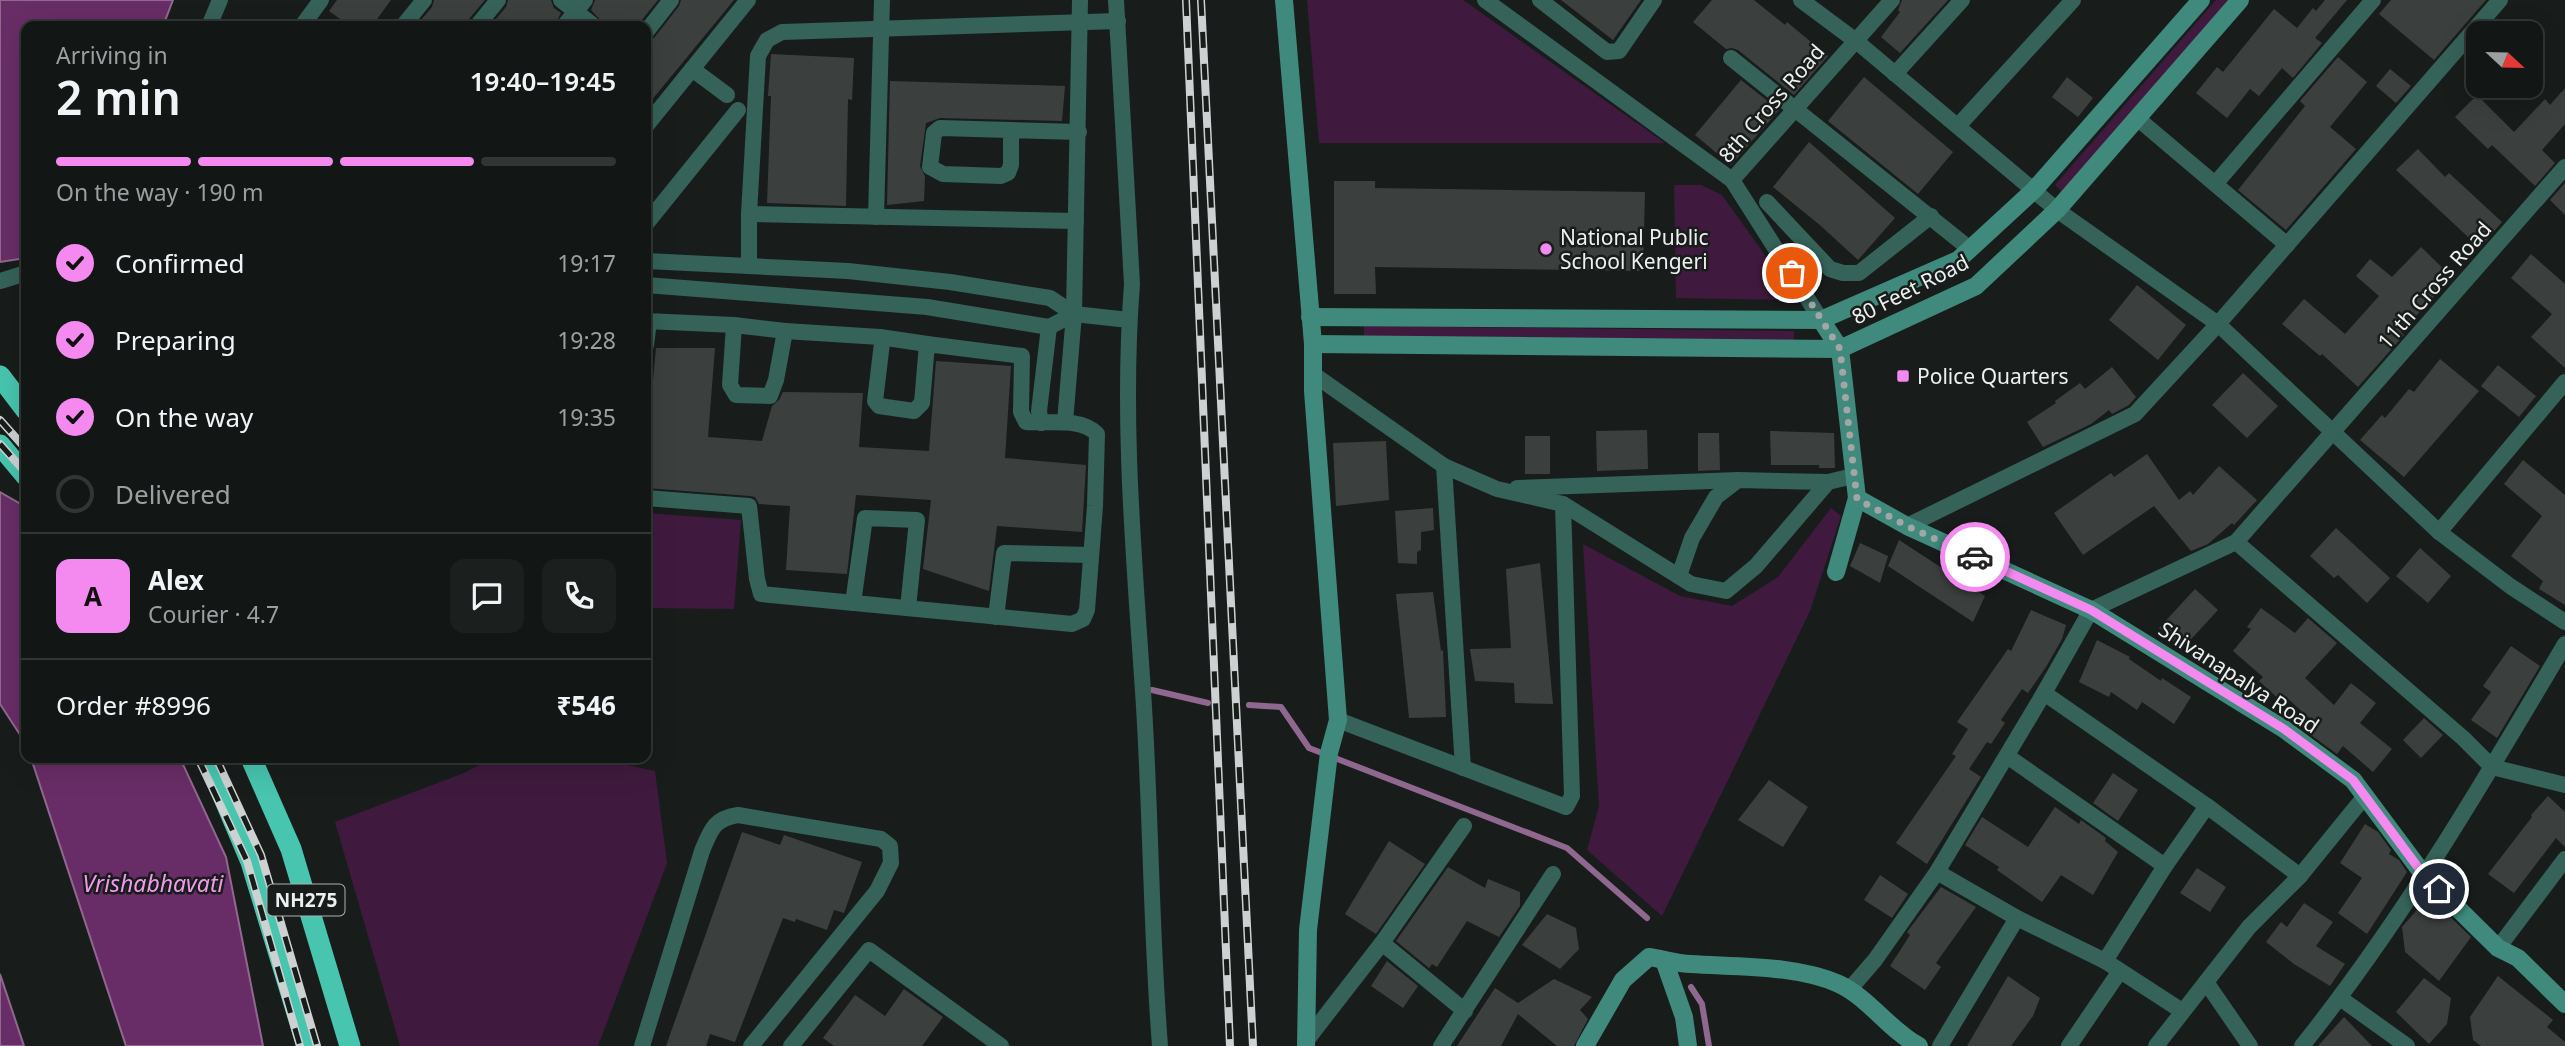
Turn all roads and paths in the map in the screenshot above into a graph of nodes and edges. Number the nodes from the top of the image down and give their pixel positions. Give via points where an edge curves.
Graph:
1 (220, 0) edge
2 (321, 0) edge
3 (424, 0) edge
4 (498, 0) edge
5 (561, 0) edge
6 (671, 0) edge
7 (748, 0) edge
8 (882, 0) edge
9 (1080, 0) edge
10 (1116, 0) edge
11 (1284, 0) edge
12 (1485, 0) edge
13 (1540, 0) edge
14 (1654, 0) edge
15 (1801, 0) edge
16 (1892, 0) edge
17 (1962, 0) edge
18 (2073, 0) edge
19 (2201, 0) edge
20 (2240, 0) edge
21 (2373, 0) edge
22 (2500, 0) edge
23 (580, 6) edge
24 (211, 21) edge
25 (306, 21) edge
26 (407, 21) edge
27 (481, 21) edge
28 (568, 21) edge
29 (590, 21) edge
30 (1118, 21) junction
31 (1082, 22) junction
32 (651, 26) edge
33 (881, 29) junction
34 (1856, 41) junction
35 (1731, 58) dead end
36 (692, 69) junction
37 (1895, 74) junction
38 (727, 95) dead end
39 (738, 110) dead end
40 (1794, 110) junction
41 (2137, 118) junction
42 (651, 120) edge
43 (1958, 127) junction
44 (1012, 130) junction
45 (1079, 132) junction
46 (2565, 167) edge
47 (1732, 180) junction
48 (2216, 184) junction
49 (2034, 190) junction
50 (1767, 202) dead end
51 (2057, 210) junction
52 (749, 214) junction
53 (1930, 216) junction
54 (651, 217) edge
55 (876, 217) junction
56 (1076, 221) junction
57 (2287, 245) junction
58 (1970, 249) junction
59 (651, 261) edge
60 (749, 266) junction
61 (21, 275) edge
62 (0, 281) edge
63 (651, 285) edge
64 (1073, 314) junction
65 (1310, 317) junction
66 (1129, 320) junction
67 (1821, 320) junction
68 (651, 321) edge
69 (2218, 324) junction
70 (734, 325) junction
71 (1049, 327) junction
72 (785, 331) junction
73 (880, 337) junction
74 (927, 344) junction
75 (1313, 344) junction
76 (1840, 349) junction
77 (1313, 374) junction
78 (0, 376) edge
79 (2565, 382) edge
80 (21, 403) edge
81 (1065, 422) junction
82 (1041, 423) junction
83 (2334, 431) junction
84 (0, 445) edge
85 (1444, 466) junction
86 (21, 470) edge
87 (1853, 476) junction
88 (1738, 480) junction
89 (1828, 482) junction
90 (1497, 489) junction
91 (651, 498) edge
92 (1857, 499) junction
93 (1563, 505) junction
94 (1907, 526) junction
95 (2439, 532) junction
96 (2236, 542) junction
97 (1091, 555) junction
98 (1836, 572) dead end
99 (1679, 576) junction
100 (853, 603) junction
101 (908, 608) junction
102 (2091, 610) junction
103 (996, 617) junction
104 (2565, 622) edge
105 (2565, 644) edge
106 (2044, 693) junction
107 (1339, 720) junction
108 (2007, 756) junction
109 (209, 763) edge
110 (253, 763) edge
111 (2492, 767) junction
112 (1463, 768) junction
113 (2565, 785) edge
114 (2365, 796) junction
115 (2207, 806) junction
116 (1464, 826) dead end
117 (2565, 859) edge
118 (2165, 866) junction
119 (1937, 872) junction
120 (1553, 874) dead end
121 (2423, 874) junction
122 (2300, 876) junction
123 (2017, 918) junction
124 (1382, 943) junction
125 (2498, 948) junction
126 (1664, 960) junction
127 (2105, 961) junction
128 (2120, 971) junction
129 (2206, 982) junction
130 (1849, 990) junction
131 (2340, 998) junction
132 (2565, 1004) edge
133 (1465, 1011) junction
134 (2182, 1011) junction
135 (1306, 1043) edge
136 (307, 1046) edge
137 (349, 1046) edge
138 (642, 1046) edge
139 (751, 1046) edge
140 (791, 1046) edge
141 (1001, 1046) edge
142 (1160, 1046) edge
143 (1441, 1046) edge
144 (1585, 1046) edge
145 (1688, 1046) edge
146 (1919, 1046) edge
147 (1940, 1046) edge
148 (2069, 1046) edge
149 (2155, 1046) edge
150 (2250, 1046) edge
151 (2302, 1046) edge
152 (2407, 1046) edge

1 - 24 street
2 - 25 street
3 - 26 street
4 - 27 street
5 - 23 street
6 - 32 street
7 - 36 street
8 - 33 street
9 - 31 street
10 - 30 street
11 - 65 street
12 - 47 street
13 - 14 street via 1606,52 1619,51
15 - 34 street
16 - 34 street, 8th Cross Road
17 - 37 street
18 - 43 street
19 - 49 street, 80 Feet Road
20 - 41 street, 80 Feet Road
21 - 48 street
22 - 57 street
23 - 28 street
23 - 29 street
30 - 31 street
30 - 66 street via 1132,284
31 - 33 street
31 - 45 street
33 - 52 street via 782,32 767,40 758,56
33 - 55 street
34 - 37 street
34 - 40 street, 8th Cross Road
35 - 40 street
36 - 38 street
36 - 42 street
37 - 43 street
39 - 54 street
40 - 47 street, 8th Cross Road
40 - 53 street
41 - 48 street
41 - 51 street, 80 Feet Road
43 - 49 street
44 - 44 street via 940,128 934,133 930,167 943,174 1008,173
44 - 45 street
45 - 56 street
46 - 83 street, 11th Cross Road
47 - 67 street, 8th Cross Road
48 - 57 street
49 - 51 street
49 - 58 street, 80 Feet Road
50 - 53 street via 1830,269 1843,273 1859,273
51 - 69 street
51 - 76 street, 80 Feet Road via 1976,286
52 - 55 street
52 - 60 street
53 - 58 street
55 - 56 street
56 - 64 street
57 - 69 street
58 - 67 street, 80 Feet Road via 1958,260
59 - 60 street
60 - 64 street via 950,282 1050,298
61 - 62 street
63 - 71 street via 927,307
64 - 66 street
64 - 71 street
64 - 81 street
65 - 67 street, 80 Feet Road
65 - 75 street
66 - 142 street via 1130,518 1149,790
67 - 76 street, 8th Cross Road
68 - 70 street
69 - 83 street
69 - 94 street via 2135,414
70 - 72 street
70 - 72 street via 730,385 736,396 770,396
71 - 82 street
72 - 73 street
73 - 74 street
73 - 74 street via 875,401 914,411 922,403
74 - 82 street via 1022,356 1021,412 1026,422
75 - 76 street, 80 Feet Road
75 - 77 street
76 - 87 street
77 - 85 street
77 - 107 street
78 - 80 highway
79 - 95 street
81 - 82 street
81 - 97 street via 1097,434
83 - 95 street
83 - 96 street, 11th Cross Road
84 - 86 highway
85 - 90 street
85 - 112 street
87 - 89 street
87 - 92 street
88 - 89 street
88 - 90 street
88 - 99 street via 1716,497 1692,538
89 - 99 street via 1756,566 1726,591 1691,584
90 - 93 street
91 - 100 street via 750,506 761,594
92 - 94 street, Shivanapalya Road
92 - 98 street
93 - 99 street
93 - 112 street via 1572,796 1566,807
94 - 102 street, Shivanapalya Road
95 - 104 street
96 - 102 street
96 - 111 street
97 - 103 street via 1004,553
97 - 103 street via 1083,619 1072,624
100 - 101 street
100 - 101 street via 865,518 917,520
101 - 103 street
102 - 106 street
102 - 114 street, Shivanapalya Road via 2284,729 2353,780
105 - 111 street
106 - 108 street
106 - 115 street
107 - 112 street
107 - 135 street via 1329,759 1308,930
108 - 118 street
108 - 119 street
109 - 136 highway, NH275 via 251,862
110 - 137 highway, NH275 via 291,849
111 - 113 street
111 - 121 street
114 - 121 street, Shivanapalya Road
114 - 122 street
115 - 118 street
115 - 122 street
116 - 124 street
117 - 125 street
118 - 127 street
119 - 123 street
119 - 130 street
120 - 133 street
121 - 125 street, Shivanapalya Road
121 - 131 street
122 - 129 street via 2249,927
123 - 127 street
123 - 147 street
124 - 133 street
124 - 135 street
125 - 132 street, Shivanapalya Road via 2518,958
126 - 130 street via 1801,974
126 - 144 street via 1649,957 1623,981
126 - 145 street via 1684,1017
127 - 128 street
128 - 134 street
128 - 148 street
129 - 134 street
129 - 150 street
130 - 146 street
131 - 151 street
131 - 152 street
133 - 143 street
134 - 149 street
138 - 139 street via 702,851 712,828 723,817 738,815 881,839 890,846 891,863 877,891
140 - 141 street via 869,950

